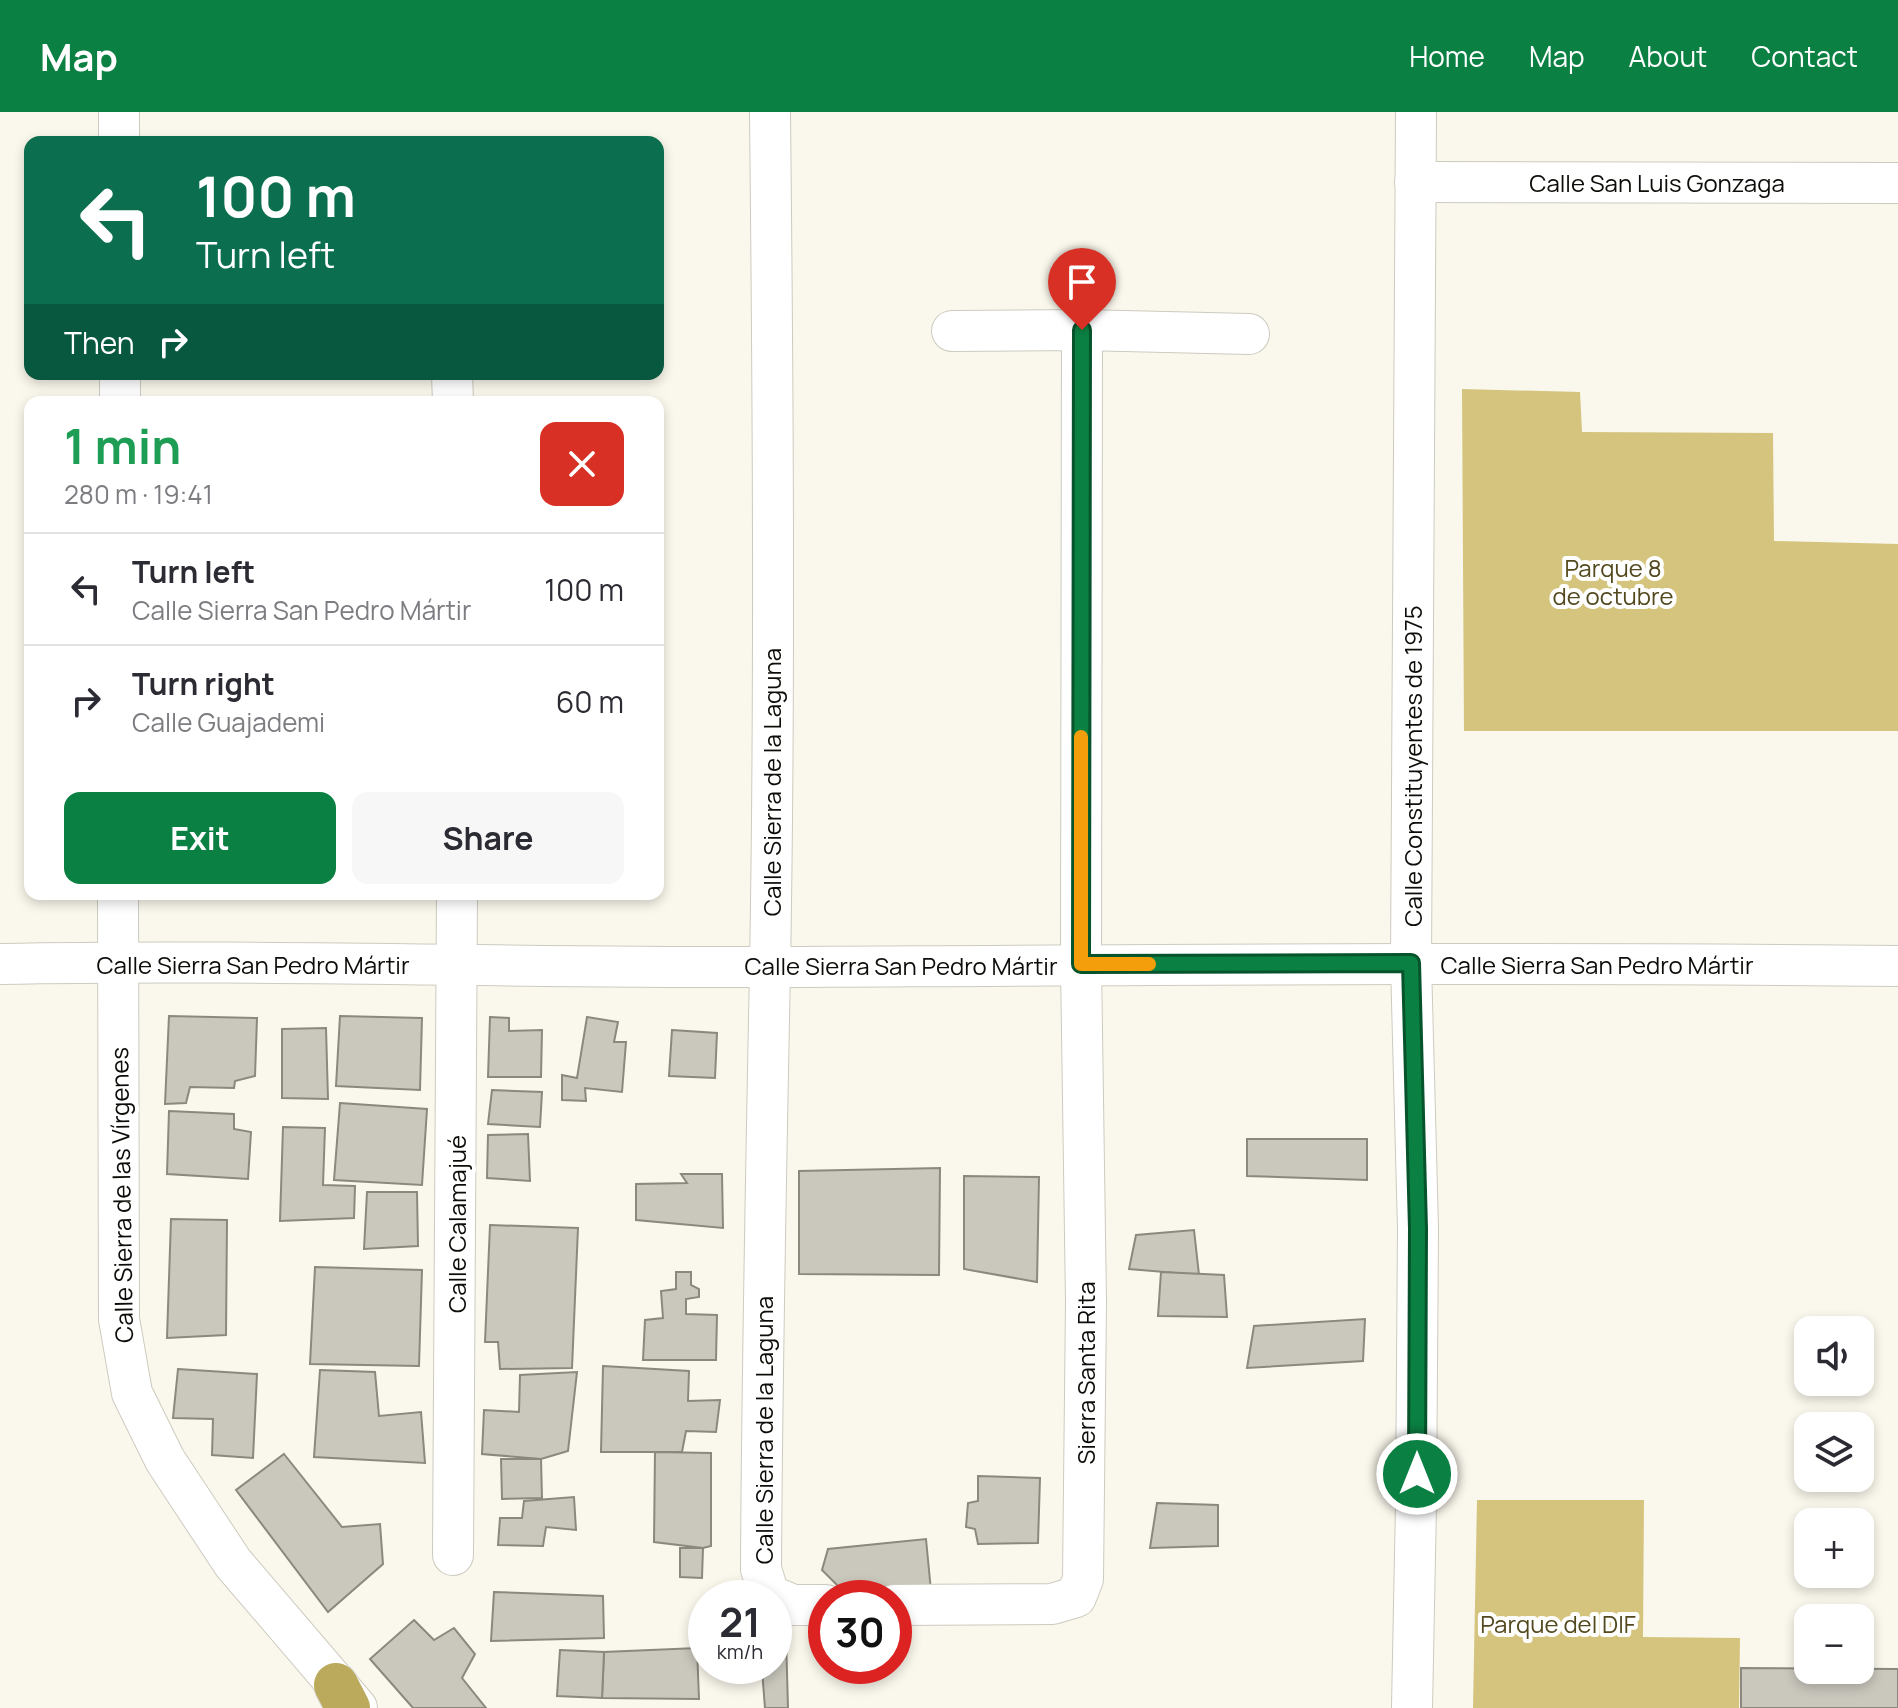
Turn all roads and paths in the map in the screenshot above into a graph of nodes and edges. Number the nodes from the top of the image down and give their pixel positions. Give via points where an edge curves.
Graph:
1 (119, 112) edge
2 (770, 112) edge
3 (1416, 112) edge
4 (119, 136) edge
5 (1415, 182) junction
6 (1898, 183) edge
7 (1082, 330) junction
8 (952, 331) dead end
9 (1249, 334) dead end
10 (118, 900) edge
11 (457, 900) edge
12 (117, 962) junction
13 (1411, 963) junction
14 (0, 964) edge
15 (1081, 964) junction
16 (458, 965) junction
17 (1898, 966) edge
18 (770, 967) junction
19 (453, 1555) dead end
20 (808, 1605) edge
21 (912, 1605) edge
22 (347, 1700) edge
23 (1412, 1708) edge

1 - 4 street
2 - 18 street, Calle Sierra de la Laguna
3 - 5 street, Calle Constituyentes de 1975
5 - 6 street, Calle San Luis Gonzaga
5 - 13 street, Calle Constituyentes de 1975
7 - 8 street
7 - 9 street
7 - 15 street
10 - 12 street, Calle Sierra de las Vírgenes
11 - 16 street, Calle Calamajué
12 - 14 street, Calle Sierra San Pedro Mártir
12 - 16 street, Calle Sierra San Pedro Mártir
12 - 22 street, Calle Sierra de las Vírgenes via 119,1319 132,1393 165,1460 233,1563
13 - 15 street, Calle Sierra San Pedro Mártir
13 - 17 street, Calle Sierra San Pedro Mártir
13 - 23 street, Calle Constituyentes de 1975 via 1418,1229
15 - 18 street, Calle Sierra San Pedro Mártir
15 - 21 street, Sierra Santa Rita via 1083,1579 1076,1597 1052,1604
16 - 18 street, Calle Sierra San Pedro Mártir
16 - 19 street, Calle Calamajué
18 - 20 street, Calle Sierra de la Laguna via 761,1569 769,1595

